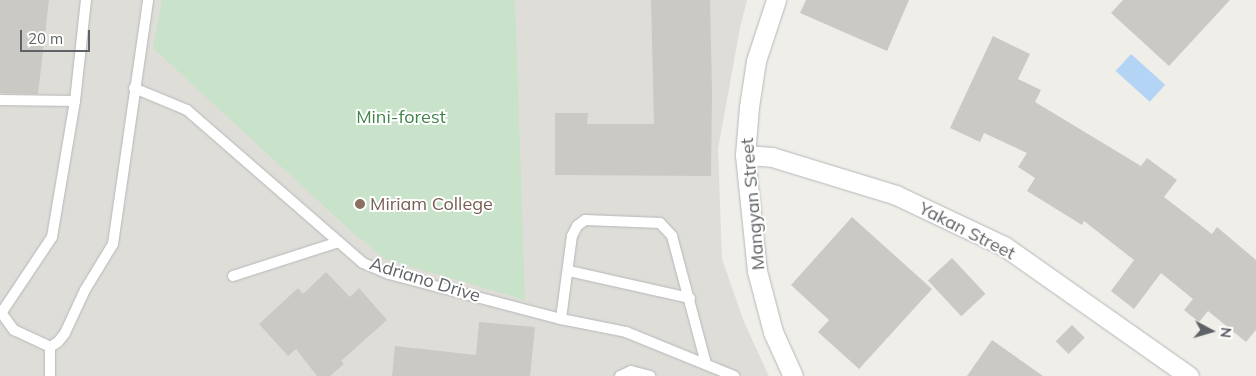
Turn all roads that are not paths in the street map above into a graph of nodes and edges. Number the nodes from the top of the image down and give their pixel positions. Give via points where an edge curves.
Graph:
1 (86, 0) edge
2 (148, 0) edge
3 (776, 0) edge
4 (134, 88) junction
5 (0, 100) edge
6 (74, 100) junction
7 (745, 155) junction
8 (339, 242) junction
9 (569, 271) junction
10 (233, 276) dead end
11 (690, 298) junction
12 (1, 311) edge
13 (560, 319) junction
14 (50, 347) junction
15 (706, 364) junction
16 (50, 376) edge
17 (620, 376) edge
18 (650, 376) edge
19 (734, 376) edge
20 (793, 376) edge
21 (1189, 376) edge

1 - 6 lane
2 - 4 lane
3 - 7 street, Mangyan Street via 756,61 748,107
4 - 8 lane, Adriano Drive via 187,110
4 - 14 lane via 113,244 85,290 65,333
5 - 6 lane
6 - 12 lane via 52,237
7 - 20 street, Mangyan Street via 757,271 773,332
7 - 21 street, Yakan Street via 772,157 896,195 1004,246
8 - 10 lane
8 - 13 lane, Adriano Drive via 363,263 389,274
9 - 11 lane
9 - 11 lane via 572,236 585,220 660,223 672,236
9 - 13 lane
11 - 15 lane
12 - 14 lane via 14,330
13 - 15 lane, Adriano Drive via 626,332
14 - 16 lane
15 - 19 lane, Adriano Drive
17 - 18 lane via 631,371

